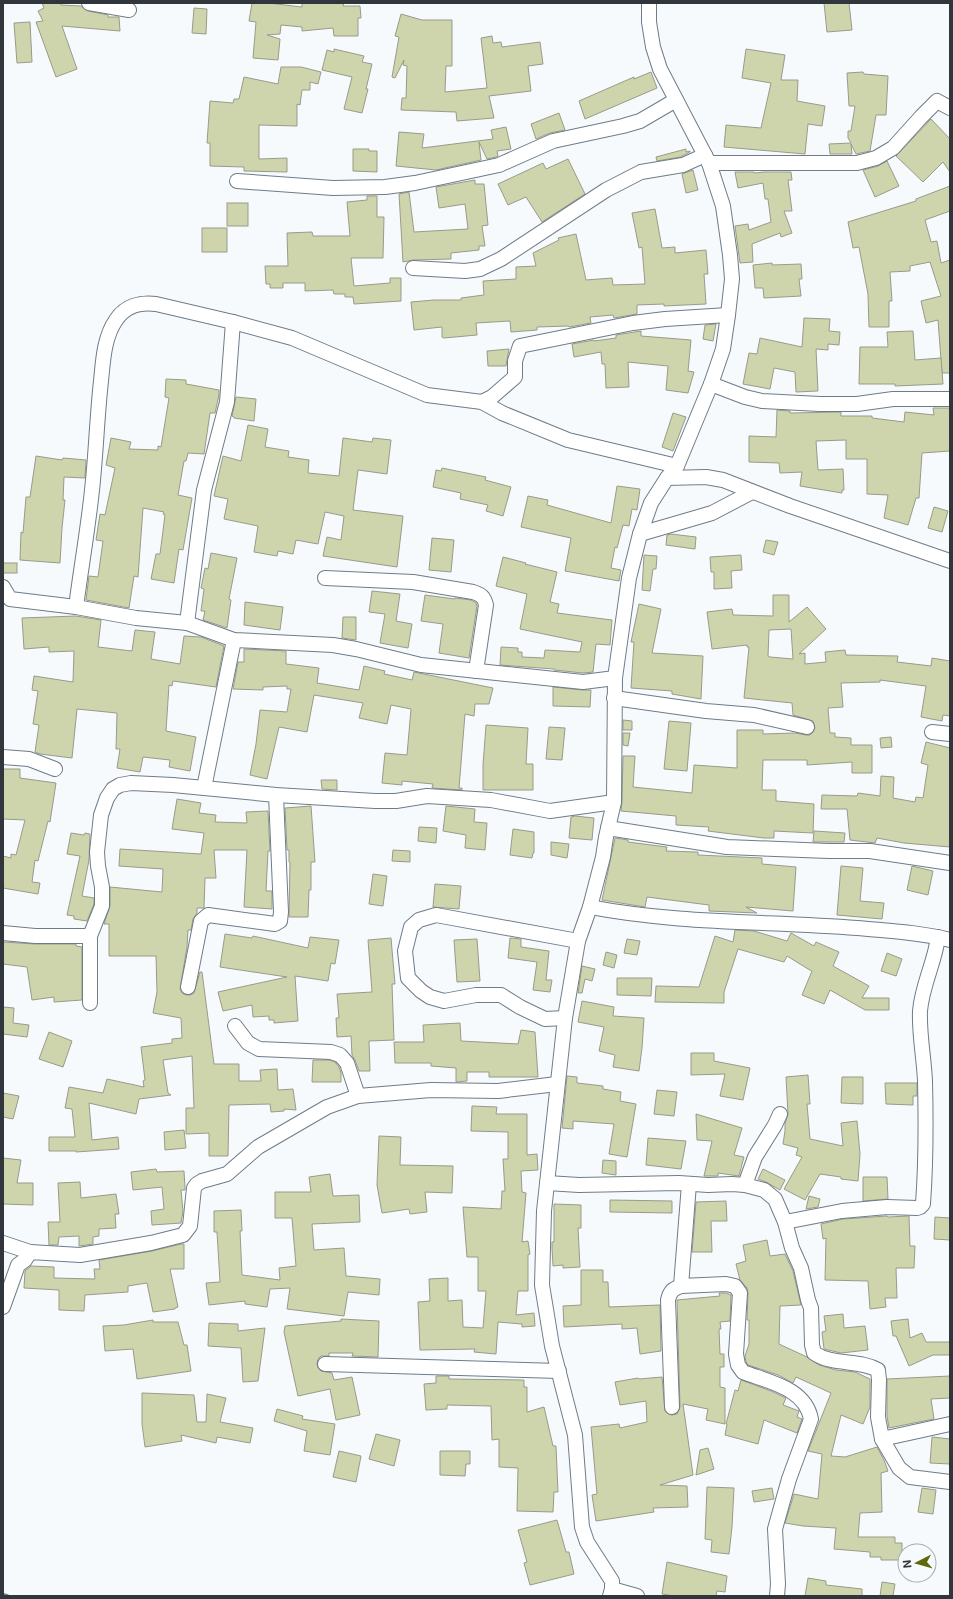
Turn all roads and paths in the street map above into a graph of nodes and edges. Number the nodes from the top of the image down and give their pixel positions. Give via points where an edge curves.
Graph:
1 (89, 3) edge
2 (649, 3) edge
3 (129, 10) dead end
4 (676, 100) junction
5 (950, 108) edge
6 (707, 159) junction
7 (237, 181) dead end
8 (413, 268) dead end
9 (728, 315) junction
10 (233, 322) junction
11 (711, 384) junction
12 (950, 398) edge
13 (482, 402) junction
14 (677, 466) junction
15 (667, 478) junction
16 (752, 492) junction
17 (640, 534) junction
18 (950, 561) edge
19 (325, 578) dead end
20 (3, 587) edge
21 (76, 607) junction
22 (187, 623) junction
23 (234, 640) junction
24 (476, 671) junction
25 (614, 678) junction
26 (614, 698) junction
27 (807, 727) dead end
28 (932, 732) dead end
29 (950, 734) edge
30 (3, 757) edge
31 (55, 769) dead end
32 (204, 788) junction
33 (276, 795) junction
34 (614, 802) junction
35 (608, 828) junction
36 (950, 863) edge
37 (590, 907) junction
38 (3, 933) edge
39 (90, 936) junction
40 (944, 938) edge
41 (578, 941) junction
42 (188, 987) dead end
43 (90, 1003) dead end
44 (565, 1018) junction
45 (236, 1026) dead end
46 (557, 1084) junction
47 (358, 1096) junction
48 (780, 1114) dead end
49 (547, 1183) junction
50 (689, 1184) junction
51 (745, 1185) junction
52 (785, 1222) junction
53 (3, 1243) edge
54 (30, 1252) junction
55 (681, 1286) junction
56 (3, 1307) edge
57 (326, 1364) dead end
58 (559, 1371) junction
59 (672, 1407) dead end
60 (950, 1424) edge
61 (882, 1439) junction
62 (950, 1482) edge
63 (611, 1592) edge
64 (637, 1596) edge
65 (777, 1596) edge

1 - 3 street
2 - 4 street via 653,47 660,69
4 - 6 street
4 - 7 street via 640,120 623,126 553,141 499,165 415,183 385,187 333,188
5 - 6 street via 937,101 894,148 867,161 857,163
6 - 8 street via 641,172 606,190 501,259 480,269 465,271
6 - 9 street via 723,206 730,255 732,279
9 - 11 street via 723,348
9 - 13 street via 634,323 520,346 515,361 515,377 492,397
10 - 13 street via 292,338 427,395
10 - 21 street via 145,303 136,304 125,310 116,319 109,332 104,352 92,490
10 - 22 street via 227,402 204,490
11 - 12 street via 762,401 857,404 893,399
11 - 14 street
13 - 14 street via 568,440
14 - 15 street
15 - 16 street via 706,477 723,480
15 - 17 street via 651,503
16 - 17 street via 712,513
16 - 18 street
17 - 25 street via 629,578
19 - 24 street via 413,582 481,595 486,605
20 - 21 street via 10,599
21 - 22 street via 136,618
22 - 23 street
23 - 24 street via 333,646 421,665
23 - 32 street
24 - 25 street via 583,682
25 - 26 street
26 - 27 street via 754,715
26 - 34 street
28 - 29 street
30 - 31 street via 29,759
32 - 33 street
32 - 39 street via 131,783 113,789 101,815 97,852 102,906
33 - 34 street via 375,801 396,801 427,796 491,800 550,811
33 - 42 street via 282,912 280,921 275,924 208,915 201,921
34 - 35 street
35 - 36 street via 727,847 870,851
35 - 37 street
37 - 40 street via 715,922 809,924 923,933
37 - 41 street
38 - 39 street
39 - 43 street
40 - 52 street via 936,950 922,996 920,1012 926,1162 923,1204 920,1208 850,1210
41 - 44 street
41 - 44 street via 436,915 419,920 411,928 405,952 408,978 430,997 444,1001 476,995 501,995 545,1018
44 - 46 street
45 - 47 street via 248,1043 259,1049 331,1052 340,1055 347,1063
46 - 47 street via 498,1091 431,1090
46 - 49 street
47 - 54 street via 327,1107 258,1147 227,1174 197,1184 194,1188 190,1226 183,1235 80,1255
48 - 51 street via 755,1157
49 - 50 street
49 - 58 street via 542,1285 552,1346
50 - 51 street
50 - 55 street
51 - 52 street via 764,1190 775,1199
52 - 61 street via 801,1268 811,1308 814,1353 822,1358 870,1365 878,1370 878,1417
53 - 54 street
54 - 56 street via 18,1265
55 - 59 street via 674,1288 668,1300
55 - 65 street via 735,1286 740,1292 736,1354 738,1365 743,1372 791,1390 804,1401 809,1412 811,1419 789,1479 775,1530
57 - 58 street
58 - 63 street via 576,1434 582,1527 587,1542 612,1580
60 - 61 street
61 - 62 street via 899,1468 910,1477
63 - 64 street

